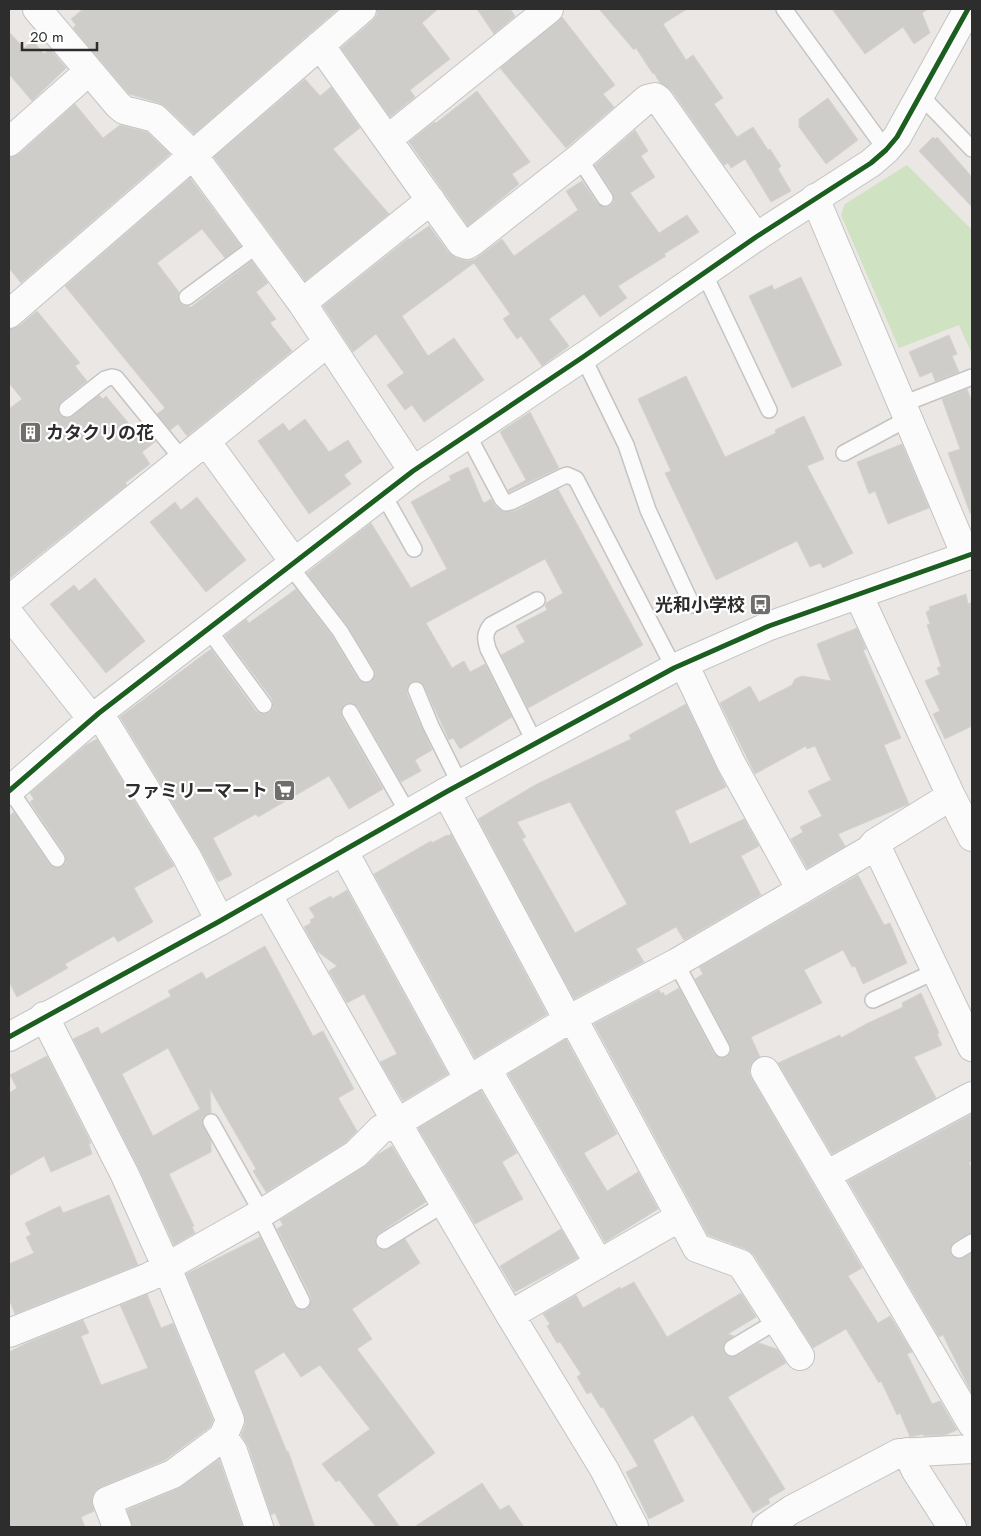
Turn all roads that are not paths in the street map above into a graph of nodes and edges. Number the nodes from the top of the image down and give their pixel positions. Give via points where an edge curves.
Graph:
1 (37, 9) edge
2 (362, 9) edge
3 (549, 9) edge
4 (784, 9) edge
5 (968, 9) edge
6 (320, 45) junction
7 (89, 71) junction
8 (920, 95) junction
9 (388, 139) junction
10 (9, 142) edge
11 (972, 149) edge
12 (886, 150) junction
13 (193, 155) junction
14 (579, 158) junction
15 (605, 198) dead end
16 (815, 198) junction
17 (431, 200) junction
18 (756, 236) junction
19 (259, 244) junction
20 (704, 273) junction
21 (187, 297) dead end
22 (302, 303) junction
23 (9, 314) edge
24 (327, 343) junction
25 (584, 357) junction
26 (972, 377) edge
27 (67, 409) dead end
28 (769, 410) dead end
29 (906, 411) junction
30 (468, 435) junction
31 (206, 441) junction
32 (844, 453) dead end
33 (183, 460) junction
34 (414, 471) junction
35 (383, 494) junction
36 (414, 549) dead end
37 (969, 555) edge
38 (292, 564) junction
39 (858, 594) junction
40 (9, 600) edge
41 (537, 600) dead end
42 (692, 605) dead end
43 (9, 614) edge
44 (208, 629) junction
45 (679, 666) junction
46 (366, 674) dead end
47 (416, 690) dead end
48 (264, 705) dead end
49 (350, 712) dead end
50 (95, 716) junction
51 (535, 743) junction
52 (453, 788) junction
53 (9, 790) edge
54 (951, 796) junction
55 (408, 813) junction
56 (972, 838) edge
57 (875, 843) junction
58 (343, 850) junction
59 (57, 859) dead end
60 (801, 890) junction
61 (267, 894) junction
62 (220, 921) junction
63 (676, 964) junction
64 (936, 971) junction
65 (874, 1000) dead end
66 (44, 1016) junction
67 (570, 1019) junction
68 (9, 1037) edge
69 (972, 1047) edge
70 (722, 1049) dead end
71 (765, 1071) dead end
72 (478, 1074) junction
73 (972, 1096) edge
74 (211, 1122) dead end
75 (397, 1123) junction
76 (826, 1174) junction
77 (444, 1204) junction
78 (260, 1213) junction
79 (680, 1217) junction
80 (384, 1240) dead end
81 (972, 1242) edge
82 (959, 1250) dead end
83 (599, 1264) junction
84 (167, 1268) junction
85 (302, 1301) dead end
86 (510, 1315) junction
87 (777, 1321) junction
88 (10, 1330) edge
89 (732, 1348) dead end
90 (800, 1356) dead end
91 (972, 1424) edge
92 (223, 1437) junction
93 (972, 1449) edge
94 (907, 1452) junction
95 (118, 1527) edge
96 (259, 1527) edge
97 (634, 1527) edge
98 (766, 1527) edge
99 (952, 1527) edge

1 - 7 street
2 - 6 street
3 - 9 street
4 - 12 lane
5 - 8 street
6 - 9 street
6 - 13 street
7 - 10 street
7 - 13 street via 124,110 155,118
8 - 11 lane
8 - 12 street via 897,137
9 - 17 street
12 - 16 street
13 - 19 street
13 - 23 street
14 - 15 lane
14 - 17 street via 467,245 461,242
14 - 18 street via 647,99 655,97
16 - 18 street
16 - 29 street
17 - 22 street
18 - 20 street
19 - 21 lane
19 - 22 street
20 - 25 street
20 - 28 lane
22 - 24 street
24 - 31 street
24 - 34 street
25 - 30 street
25 - 42 lane via 626,445 648,510
26 - 29 lane
27 - 33 lane via 106,379 116,378
29 - 32 lane
29 - 37 street
30 - 34 street
30 - 45 lane via 506,503 567,475 576,479
31 - 33 street
31 - 38 street
33 - 40 street
34 - 35 street
35 - 36 lane
35 - 38 street
37 - 39 street
38 - 44 street
38 - 46 lane
39 - 45 street via 769,626
39 - 54 street
41 - 51 lane via 490,625 485,638
43 - 50 street
44 - 48 lane
44 - 50 street
45 - 51 street
45 - 60 street
47 - 52 lane
49 - 55 lane
50 - 53 street
50 - 62 street via 187,857
51 - 52 street
52 - 55 street
52 - 67 street
53 - 59 lane
54 - 56 street
54 - 57 street
55 - 58 street
57 - 60 street via 869,850
57 - 64 street
58 - 61 street
58 - 72 street
60 - 63 street
61 - 62 street
61 - 75 street
62 - 66 street
63 - 67 street
63 - 70 lane
64 - 65 lane
64 - 69 street
66 - 68 street
66 - 84 street via 125,1175
67 - 72 street
67 - 79 street
71 - 76 street
72 - 75 street
72 - 83 street
73 - 76 street
74 - 78 lane
75 - 77 street
75 - 78 street via 381,1129 356,1154
76 - 91 street
77 - 80 lane
77 - 86 street
78 - 84 street
78 - 85 lane
79 - 83 street
79 - 87 street via 697,1248 741,1264
81 - 82 lane
83 - 86 street
84 - 88 street via 149,1278
84 - 92 street via 230,1420
86 - 97 street via 604,1469
87 - 89 lane
87 - 90 street
92 - 95 street via 173,1474 107,1501
92 - 96 street via 233,1451
93 - 94 street
94 - 98 street via 899,1453 799,1505
94 - 99 street

